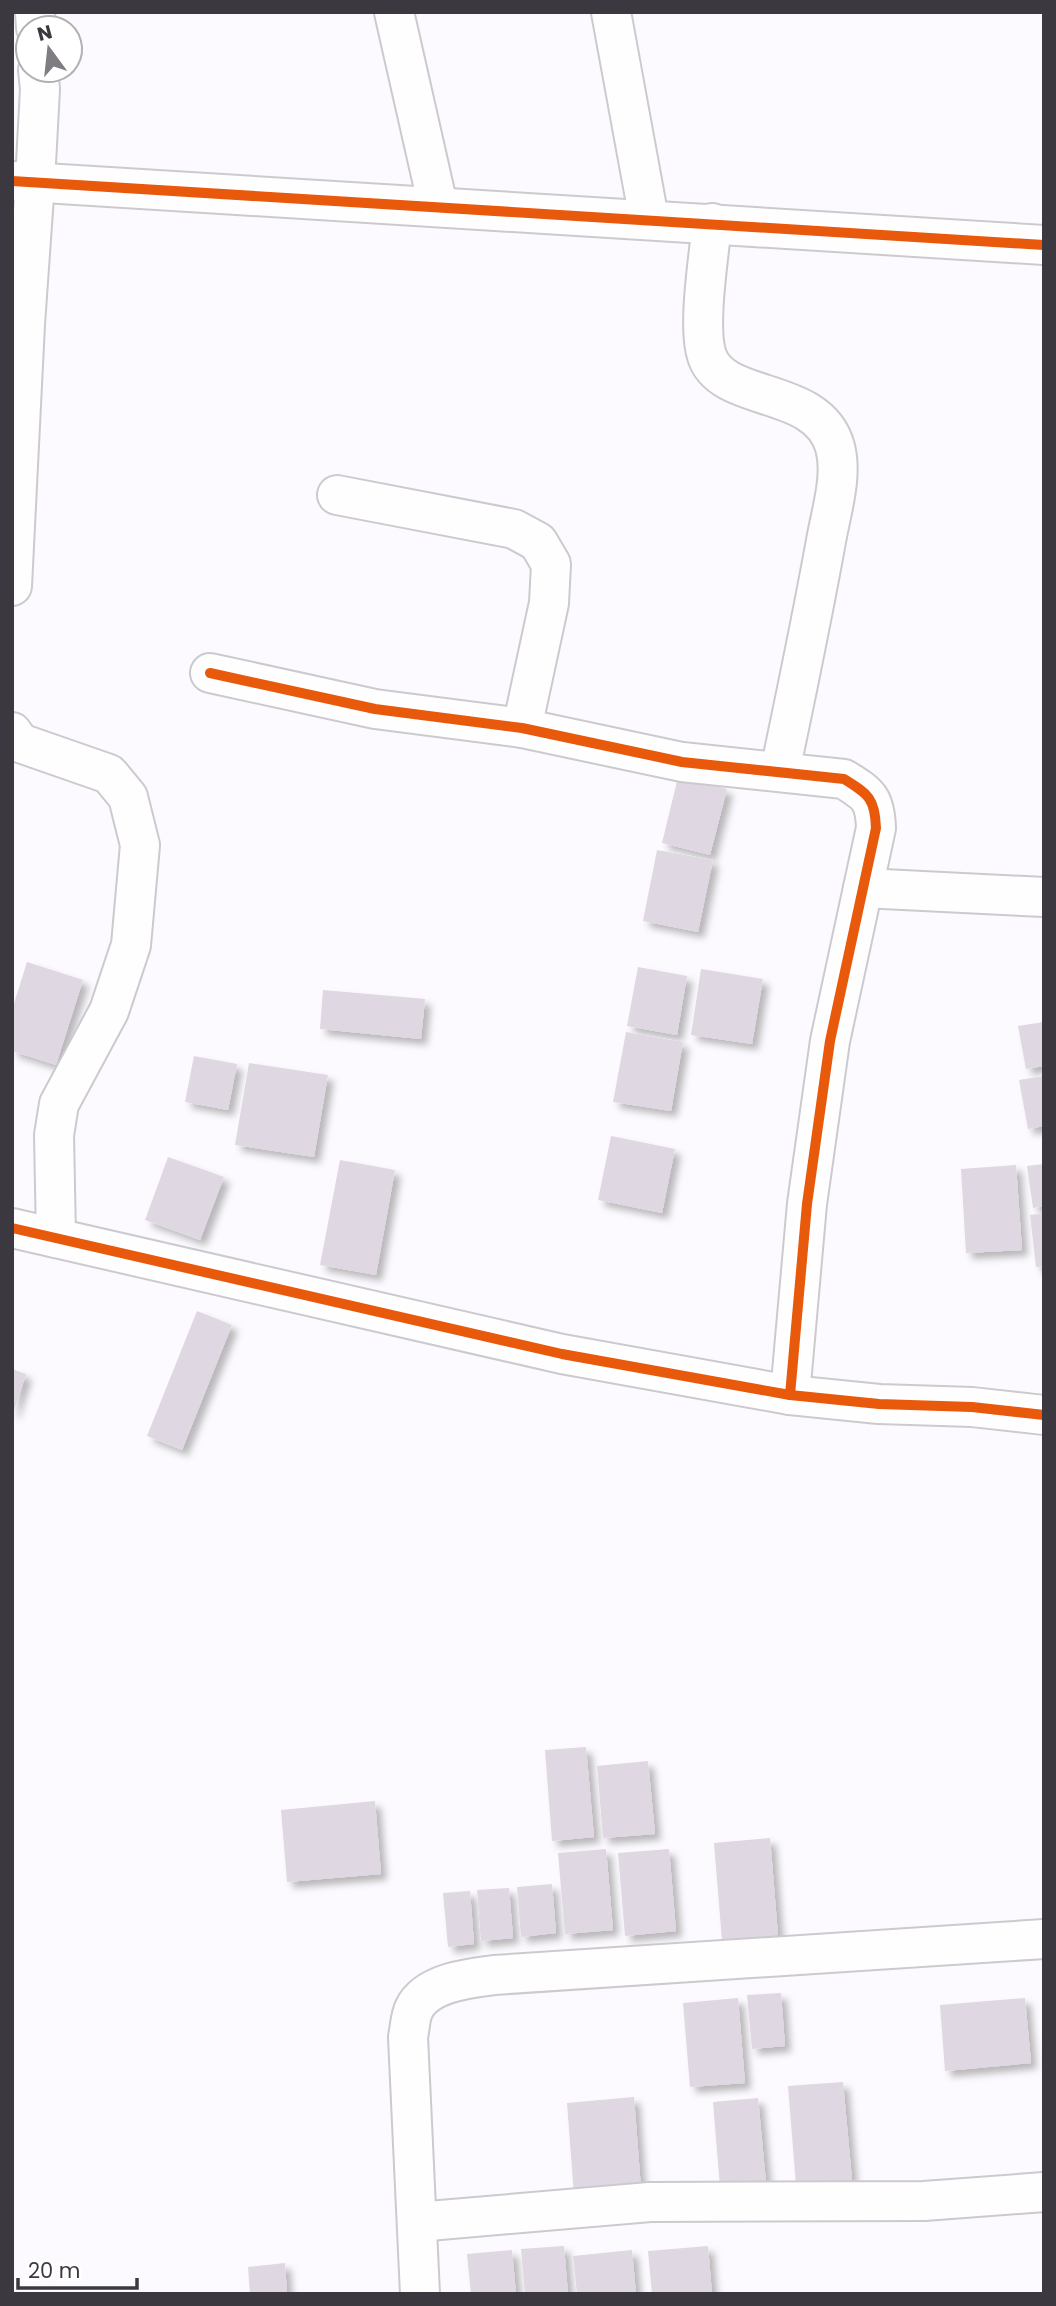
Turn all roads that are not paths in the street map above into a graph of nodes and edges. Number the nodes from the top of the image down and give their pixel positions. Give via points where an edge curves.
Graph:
1 (394, 12) edge
2 (611, 12) edge
3 (39, 84) edge
4 (24, 182) edge
5 (438, 206) junction
6 (649, 219) junction
7 (712, 223) junction
8 (1044, 245) edge
9 (19, 324) edge
10 (337, 495) dead end
11 (12, 586) edge
12 (210, 673) dead end
13 (522, 728) junction
14 (12, 732) edge
15 (780, 771) junction
16 (863, 888) junction
17 (1044, 897) edge
18 (12, 1228) edge
19 (56, 1238) junction
20 (790, 1395) junction
21 (1044, 1415) edge
22 (1044, 1939) edge
23 (1044, 2192) edge
24 (417, 2222) junction
25 (419, 2294) edge

1 - 5 street
2 - 6 street
3 - 4 street
4 - 5 street
4 - 9 street
5 - 6 street
6 - 7 street
7 - 8 street
7 - 15 street via 703,321 706,355 730,382 786,400 811,414 828,429 835,447 836,481
9 - 11 street
10 - 13 street via 513,529 538,542 551,564 550,603
12 - 13 street via 375,709
13 - 15 street via 682,762
14 - 19 street via 20,743 109,774 128,797 140,845 131,945 109,1012 59,1104 54,1135
15 - 16 street via 844,779 867,793 876,808 876,828
16 - 17 street
16 - 20 street via 830,1041 807,1204
18 - 19 street
19 - 20 street via 562,1354
20 - 21 street
22 - 24 street via 494,1975 460,1979 432,1990 414,2008 408,2037
23 - 24 street via 924,2201 650,2202
24 - 25 street

